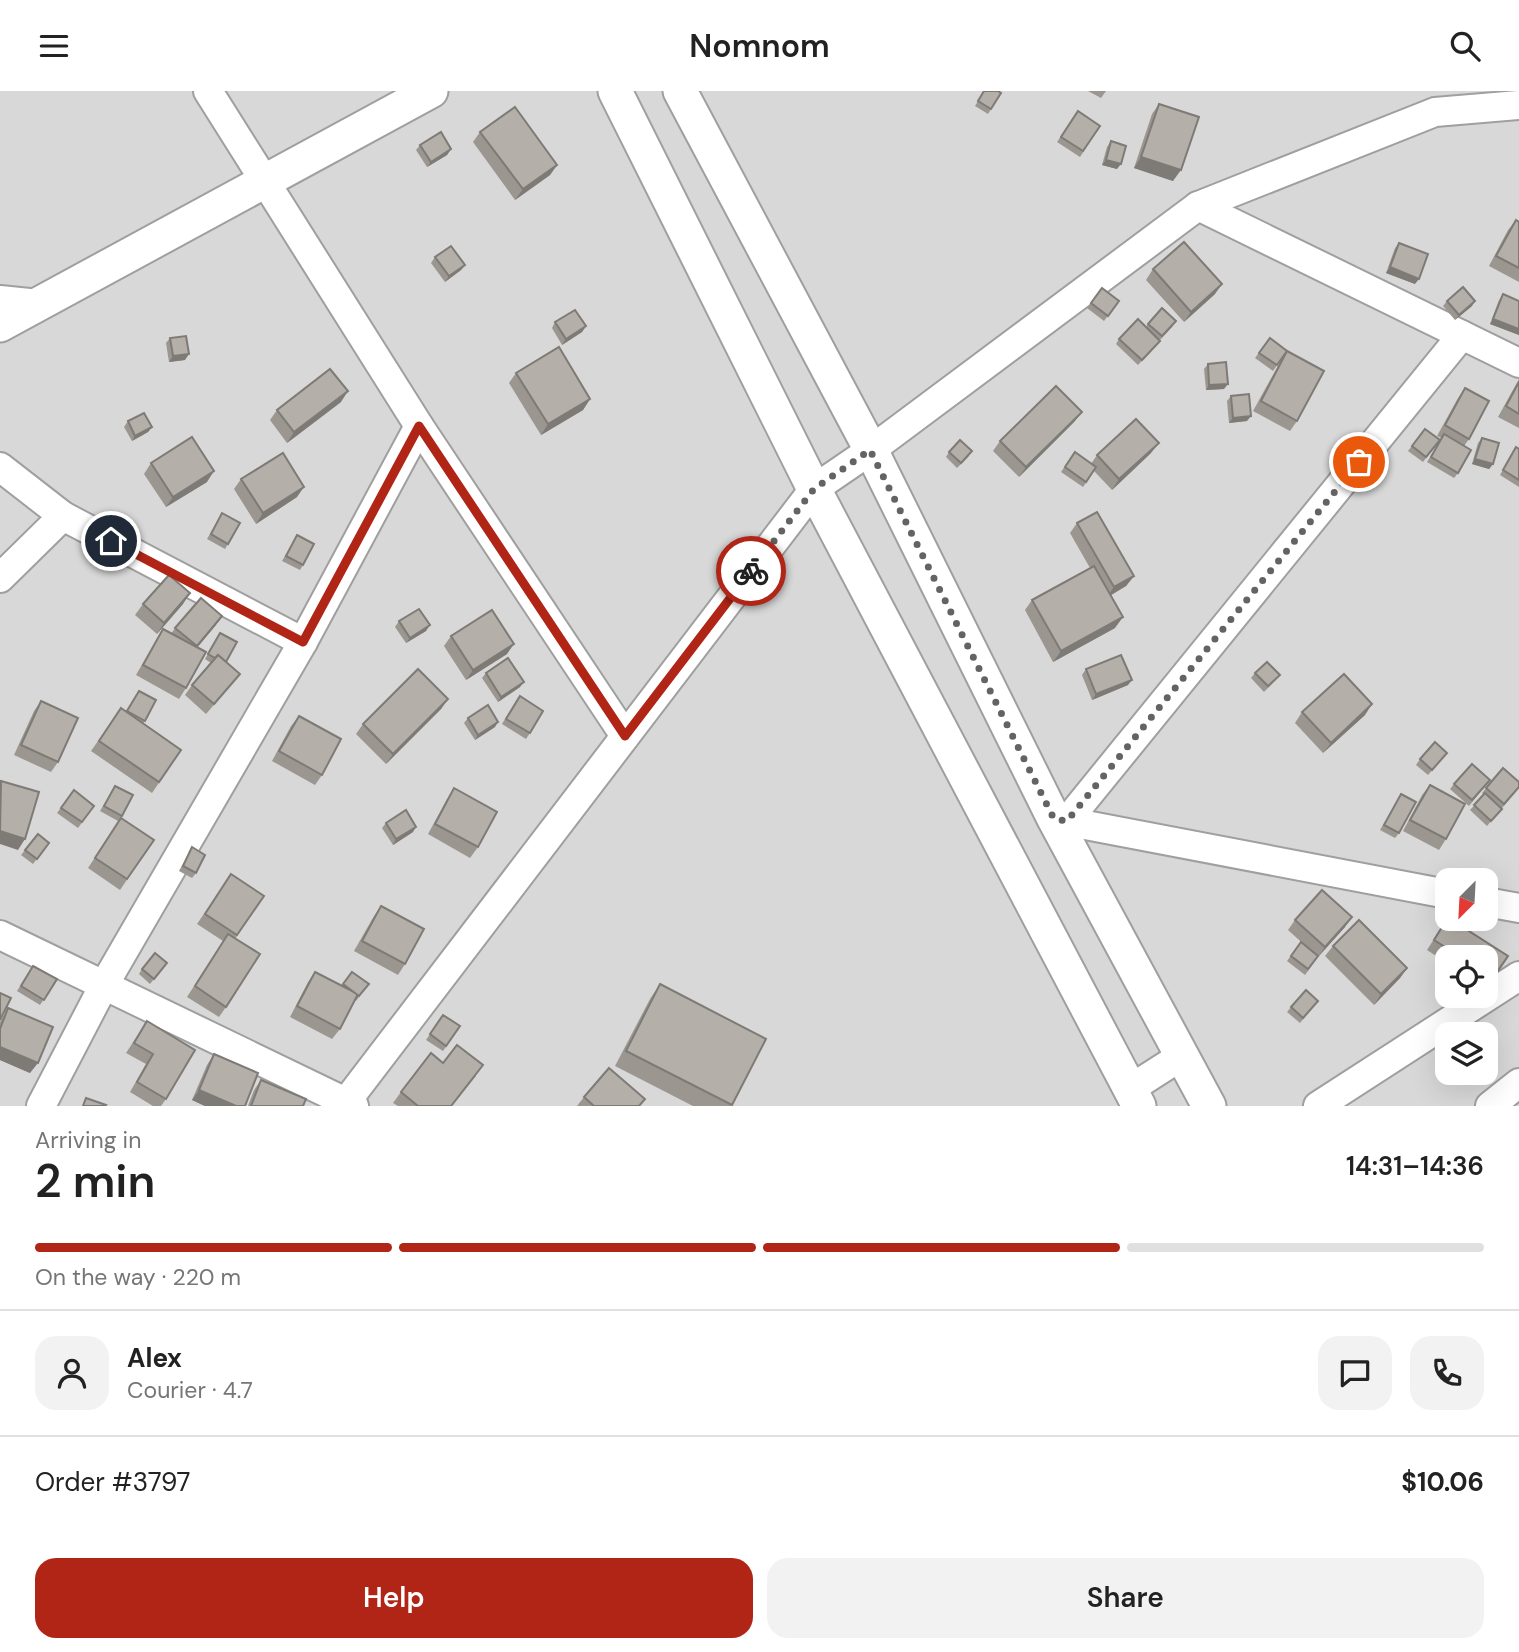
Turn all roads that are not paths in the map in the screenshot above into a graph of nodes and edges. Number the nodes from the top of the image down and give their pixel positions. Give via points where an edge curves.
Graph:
1 (208, 91) edge
2 (431, 91) edge
3 (615, 91) edge
4 (680, 91) edge
5 (1519, 105) edge
6 (265, 181) junction
7 (1198, 205) junction
8 (0, 300) edge
9 (39, 304) junction
10 (0, 325) edge
11 (1462, 335) junction
12 (1519, 363) edge
13 (419, 426) junction
14 (870, 450) junction
15 (0, 467) edge
16 (814, 489) junction
17 (63, 516) junction
18 (0, 578) edge
19 (303, 642) junction
20 (625, 736) junction
21 (1061, 820) junction
22 (1435, 892) edge
23 (1498, 904) edge
24 (1519, 908) edge
25 (0, 935) edge
26 (1519, 976) edge
27 (104, 985) junction
28 (1180, 1057) junction
29 (1519, 1083) edge
30 (1135, 1098) edge
31 (347, 1104) edge
32 (41, 1106) edge
33 (1209, 1106) edge
34 (1318, 1106) edge
35 (1490, 1106) edge

1 - 6 street
2 - 6 street
3 - 16 street
4 - 14 street
5 - 7 street via 1435,112
6 - 9 street
6 - 13 street
7 - 11 street
7 - 14 street
8 - 9 street
9 - 10 street
11 - 12 street
11 - 21 street
13 - 19 street
13 - 20 street
14 - 16 street
14 - 21 street
15 - 17 street
16 - 20 street
16 - 30 street
17 - 18 street
17 - 19 street
19 - 27 street
20 - 31 street
21 - 22 street
21 - 28 street
23 - 24 street
25 - 27 street
26 - 34 street
27 - 31 street
27 - 32 street
28 - 30 street
28 - 33 street
29 - 35 street

